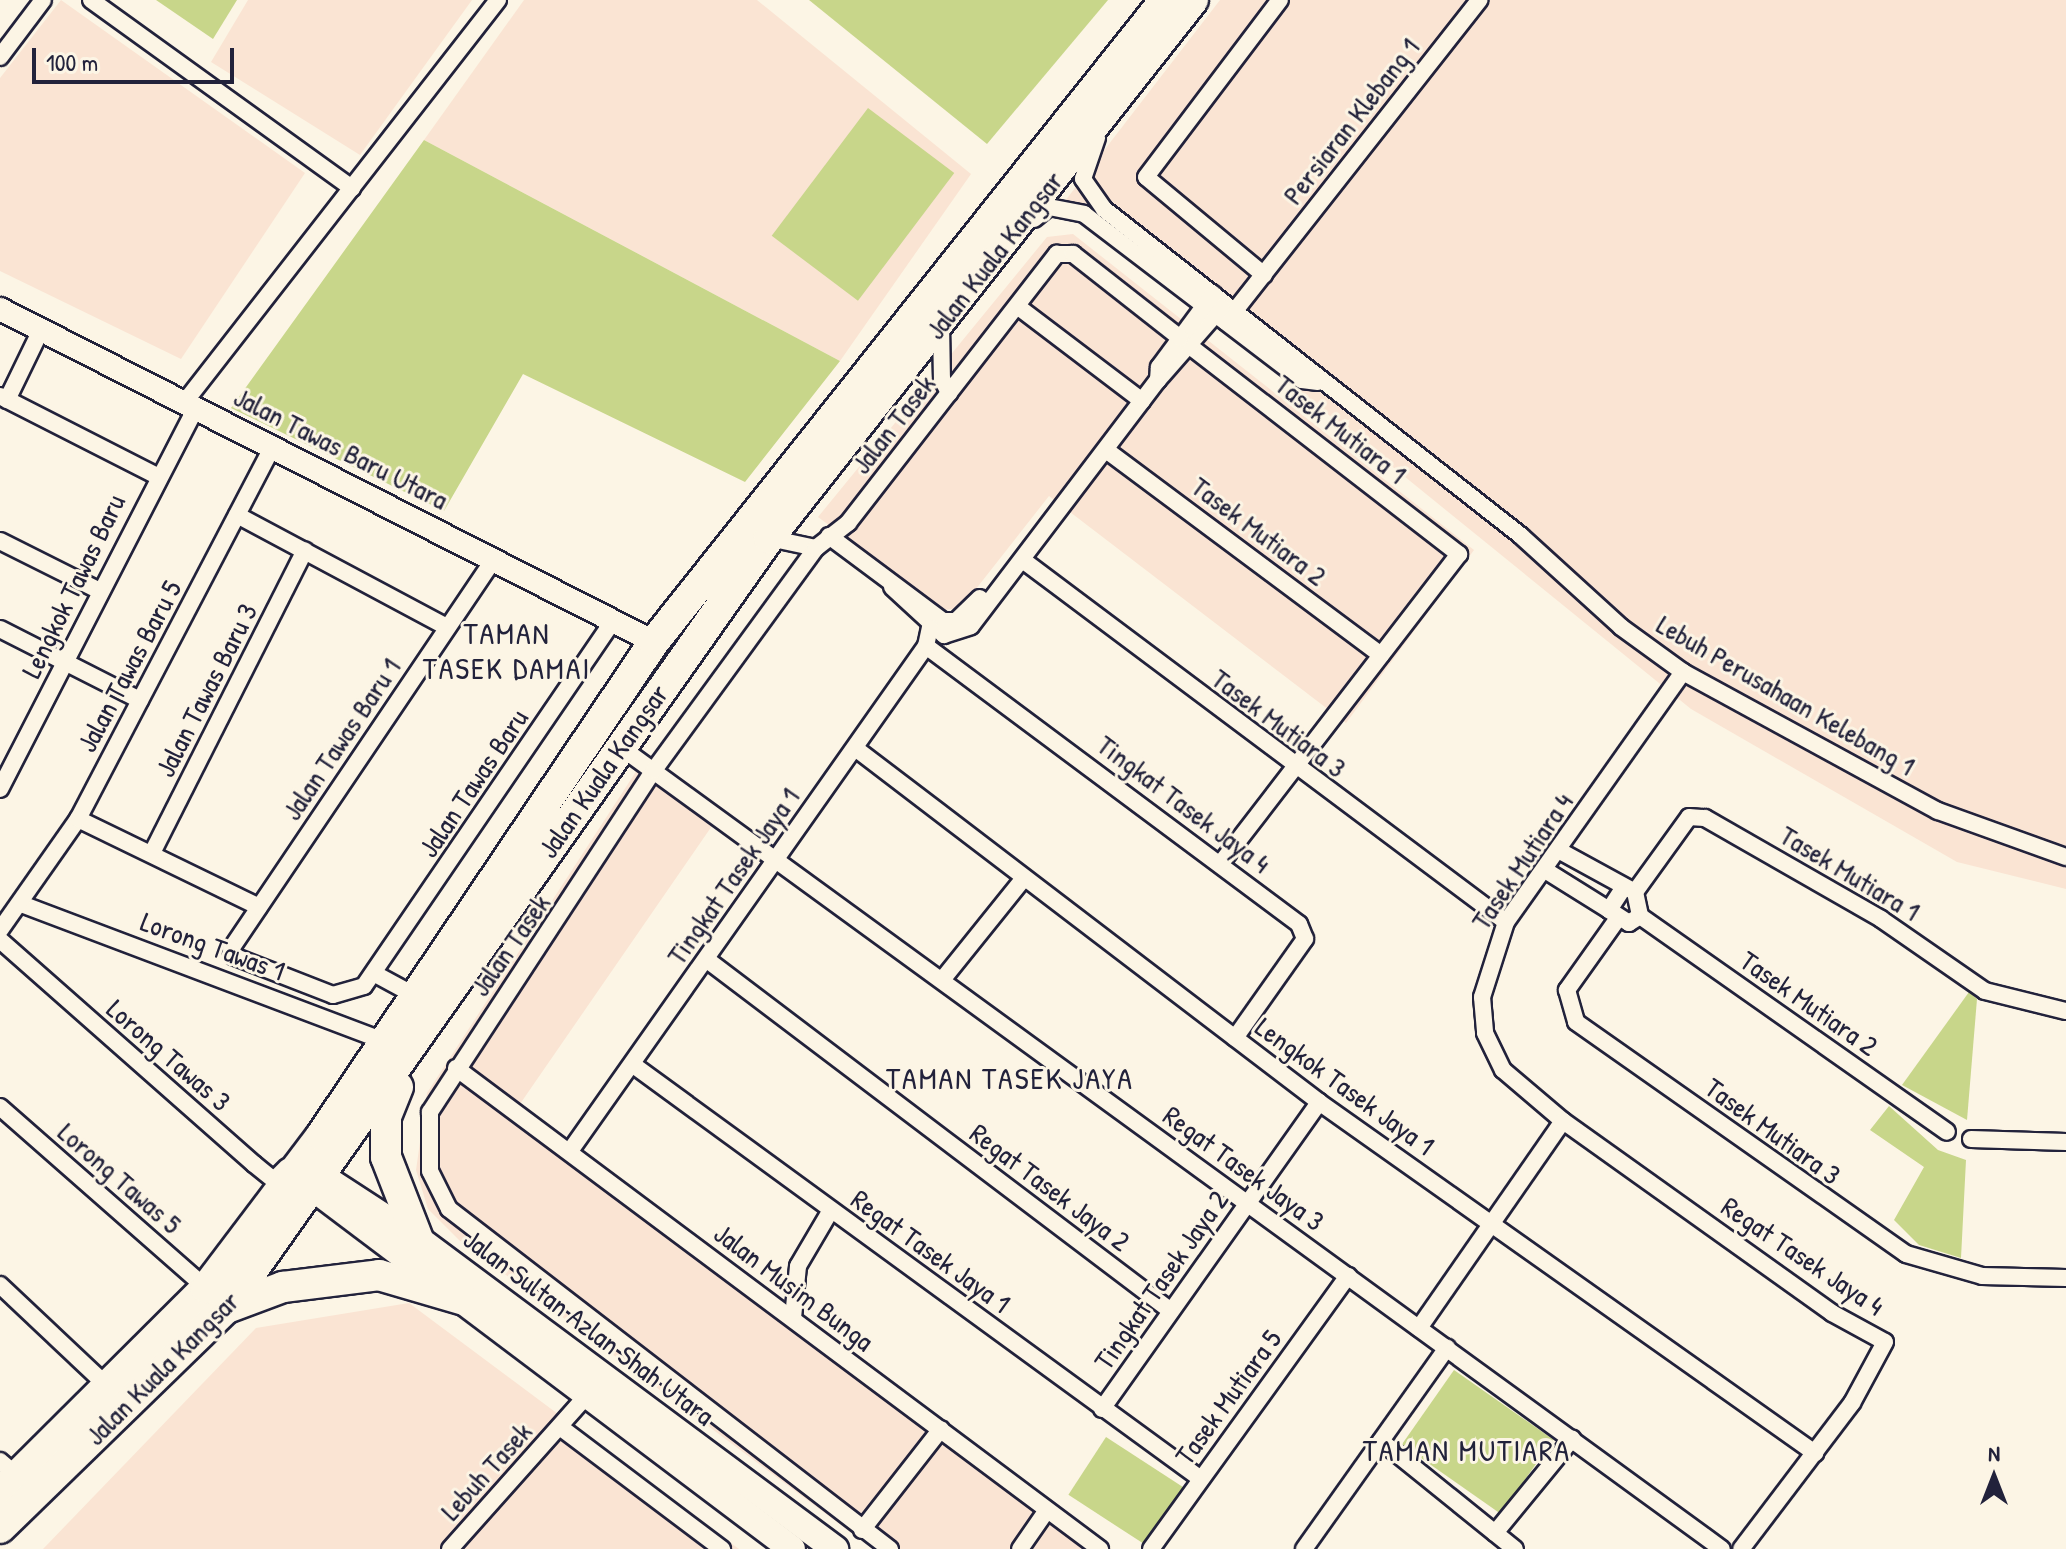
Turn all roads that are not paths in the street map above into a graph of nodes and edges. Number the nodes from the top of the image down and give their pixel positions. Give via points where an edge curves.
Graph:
1 (43, 0) edge
2 (91, 0) edge
3 (498, 0) edge
4 (1165, 0) edge
5 (1193, 0) edge
6 (1280, 0) edge
7 (1479, 0) edge
8 (0, 57) edge
9 (1126, 84) junction
10 (352, 188) junction
11 (1065, 251) joint
12 (992, 259) junction
13 (1264, 275) junction
14 (1017, 306) junction
15 (1220, 308) junction
16 (0, 309) edge
17 (941, 324) junction
18 (41, 330) junction
19 (1186, 342) junction
20 (949, 393) junction
21 (4, 398) edge
22 (1142, 401) junction
23 (190, 406) junction
24 (273, 446) junction
25 (1106, 450) junction
26 (157, 476) junction
27 (805, 491) junction
28 (237, 515) junction
29 (829, 536) junction
30 (769, 538) junction
31 (0, 541) edge
32 (816, 548) junction
33 (305, 550) junction
34 (494, 559) junction
35 (1024, 561) junction
36 (892, 587) junction
37 (100, 591) junction
38 (614, 620) junction
39 (447, 627) junction
40 (930, 627) junction
41 (0, 629) edge
42 (654, 642) junction
43 (926, 646) junction
44 (1381, 655) junction
45 (65, 662) junction
46 (1683, 672) junction
47 (617, 693) junction
48 (140, 700) junction
49 (647, 704) junction
50 (619, 746) junction
51 (855, 748) junction
52 (1294, 768) junction
53 (654, 770) junction
54 (0, 789) edge
55 (78, 819) junction
56 (1560, 851) junction
57 (152, 853) junction
58 (2066, 857) edge
59 (776, 859) junction
60 (1221, 863) junction
61 (1545, 870) junction
62 (494, 876) junction
63 (1024, 878) junction
64 (1628, 891) junction
65 (24, 905) junction
66 (259, 907) junction
67 (1612, 915) junction
68 (1640, 916) junction
69 (1506, 922) junction
70 (0, 930) edge
71 (0, 940) edge
72 (231, 949) joint
73 (706, 959) junction
74 (377, 975) junction
75 (942, 980) junction
76 (414, 995) junction
77 (2066, 1011) edge
78 (1235, 1038) junction
79 (393, 1052) junction
80 (632, 1064) junction
81 (456, 1068) junction
82 (1319, 1102) junction
83 (0, 1107) edge
84 (1563, 1121) junction
85 (1947, 1132) dead end
86 (1971, 1139) dead end
87 (2066, 1142) edge
88 (570, 1151) junction
89 (312, 1171) junction
90 (1248, 1203) junction
91 (831, 1210) junction
92 (1491, 1224) junction
93 (418, 1239) junction
94 (1348, 1276) junction
95 (2066, 1278) edge
96 (0, 1285) edge
97 (216, 1298) junction
98 (464, 1300) junction
99 (1171, 1311) junction
100 (793, 1318) junction
101 (1419, 1328) junction
102 (1447, 1348) junction
103 (149, 1384) junction
104 (106, 1385) junction
105 (588, 1394) junction
106 (1102, 1409) junction
107 (560, 1427) junction
108 (941, 1429) junction
109 (1572, 1439) junction
110 (1381, 1441) junction
111 (1815, 1453) junction
112 (4, 1471) edge
113 (1201, 1479) junction
114 (1047, 1510) junction
115 (0, 1513) edge
116 (0, 1528) edge
117 (862, 1530) junction
118 (1495, 1533) junction
119 (1310, 1547) edge
120 (450, 1549) edge
121 (722, 1549) edge
122 (792, 1549) edge
123 (835, 1549) edge
124 (890, 1549) edge
125 (1020, 1549) edge
126 (1100, 1549) edge
127 (1151, 1549) edge
128 (1515, 1549) edge
129 (1722, 1549) edge
130 (1741, 1549) edge

1 - 8 street
2 - 10 street
3 - 10 street, Lengkok Tawas Baru
4 - 42 highway, Jalan Kuala Kangsar
5 - 9 highway, Jalan Kuala Kangsar
6 - 13 street via 1146,177
7 - 13 street, Persiaran Klebang 1
9 - 12 highway, Jalan Kuala Kangsar
9 - 15 street, Lebuh Perusahaan Kelebang 1 via 1085,165 1089,194
10 - 23 street, Lengkok Tawas Baru
11 - 14 street, Jalan Tasek
11 - 19 street, Tasek Mutiara 1
12 - 15 street, Lebuh Perusahaan Kelebang 1 via 1006,255 1049,207 1072,208
12 - 17 highway, Jalan Kuala Kangsar
13 - 15 street, Persiaran Klebang 1
14 - 20 street, Jalan Tasek
14 - 22 street
15 - 19 street, Persiaran Klebang 1
15 - 46 street, Lebuh Perusahaan Kelebang 1 via 1302,380 1318,382 1520,535
16 - 18 street, Jalan Tawas Baru Utara
17 - 20 street via 942,379
17 - 27 highway, Jalan Kuala Kangsar
18 - 21 street
18 - 23 street, Jalan Tawas Baru Utara
19 - 22 street, Persiaran Klebang 1
19 - 44 street, Tasek Mutiara 1 via 1459,554
20 - 29 street, Jalan Tasek via 848,523
21 - 26 street
22 - 25 street
23 - 24 street, Jalan Tawas Baru Utara
23 - 26 street, Lengkok Tawas Baru
24 - 28 street, Jalan Tawas Baru 5
24 - 34 street, Jalan Tawas Baru Utara
25 - 35 street
25 - 44 street, Tasek Mutiara 2
26 - 37 street, Lengkok Tawas Baru
27 - 30 highway, Jalan Kuala Kangsar
27 - 42 highway via 790,496 680,637
28 - 33 street
28 - 48 street, Jalan Tawas Baru 5
29 - 32 street, Jalan Tasek
29 - 36 street
30 - 32 street
30 - 49 highway, Jalan Kuala Kangsar
31 - 37 street
32 - 53 street, Jalan Tasek
33 - 39 street
33 - 57 street, Jalan Tawas Baru 3
34 - 38 street, Jalan Tawas Baru Utara
34 - 39 street, Jalan Tawas Baru 1
35 - 36 street via 956,621 943,621
35 - 40 street via 958,635
35 - 52 street, Tasek Mutiara 3
36 - 40 street
37 - 45 street, Lengkok Tawas Baru
38 - 42 street, Jalan Tawas Baru Utara
38 - 74 street, Jalan Tawas Baru
39 - 66 street, Jalan Tawas Baru 1
40 - 43 street, Tingkat Tasek Jaya 1
41 - 45 street
42 - 47 highway, Jalan Kuala Kangsar
42 - 49 highway via 658,671
43 - 51 street, Tingkat Tasek Jaya 1
43 - 60 street, Tingkat Tasek Jaya 4
44 - 52 street
45 - 48 street
45 - 54 street, Lengkok Tawas Baru
46 - 56 street, Tasek Mutiara 4
46 - 58 street, Lebuh Perusahaan Kelebang 1 via 1938,811
47 - 50 highway via 612,718
47 - 62 highway, Jalan Kuala Kangsar
48 - 55 street, Jalan Tawas Baru 5
49 - 50 highway, Jalan Kuala Kangsar
50 - 53 street, Regat Tasek Jaya 3
50 - 62 highway via 585,764 520,859
50 - 79 highway, Jalan Kuala Kangsar
51 - 59 street, Tingkat Tasek Jaya 1
51 - 63 street, Lengkok Tasek Jaya 1
52 - 60 street
52 - 69 street, Tasek Mutiara 3
53 - 59 street, Regat Tasek Jaya 3
53 - 81 street, Jalan Tasek
55 - 57 street
55 - 65 street, Jalan Tawas Baru 5
56 - 61 street, Tasek Mutiara 4
56 - 64 street
57 - 66 street
59 - 73 street, Tingkat Tasek Jaya 1
59 - 75 street, Regat Tasek Jaya 3
60 - 78 street, Tingkat Tasek Jaya 4 via 1299,924 1305,939
61 - 67 street
61 - 69 street, Tasek Mutiara 4
62 - 76 highway, Jalan Kuala Kangsar
63 - 75 street
63 - 78 street, Lengkok Tasek Jaya 1
64 - 67 street
64 - 68 street
64 - 77 street, Tasek Mutiara 1 via 1689,817 1705,818 1881,919 1985,991
65 - 70 street, Jalan Tawas Baru 5
65 - 79 street, Lorong Tawas 1
66 - 72 street, Jalan Tawas Baru 1
67 - 68 street
67 - 95 street, Tasek Mutiara 3 via 1567,990 1576,1022 1906,1254 1982,1276
68 - 85 street, Tasek Mutiara 2
69 - 84 street, Tasek Mutiara 4 via 1482,997 1485,1033 1503,1070
71 - 89 street, Lorong Tawas 3 via 274,1180
72 - 74 street, Jalan Tawas Baru via 240,961 333,995 353,993
73 - 80 street, Tingkat Tasek Jaya 1
73 - 99 street, Regat Tasek Jaya 2
74 - 76 street
75 - 90 street, Regat Tasek Jaya 3
76 - 79 highway, Jalan Kuala Kangsar
78 - 82 street, Lengkok Tasek Jaya 1
79 - 89 highway, Jalan Kuala Kangsar
79 - 93 highway via 386,1157
80 - 88 street, Tingkat Tasek Jaya 1
80 - 91 street, Regat Tasek Jaya 1
81 - 88 street, Jalan Musim Bunga
81 - 117 street, Jalan Tasek via 427,1123 430,1171 449,1209
82 - 90 street, Tingkat Tasek Jaya 2
82 - 92 street, Lengkok Tasek Jaya 1
83 - 97 street, Lorong Tawas 5
84 - 92 street
84 - 111 street, Regat Tasek Jaya 4 via 1832,1313 1885,1342
86 - 87 street
88 - 100 street, Jalan Musim Bunga
89 - 93 main road, Jalan Sultan Azlan Shah Utara
89 - 97 highway, Jalan Kuala Kangsar
89 - 98 main road, Jalan Sultan Azlan Shah Utara
90 - 94 street, Regat Tasek Jaya 3
90 - 99 street, Tingkat Tasek Jaya 2
91 - 100 street via 798,1266
91 - 106 street, Regat Tasek Jaya 1
92 - 101 street
92 - 111 street, Lengkok Tasek Jaya 1
93 - 123 main road, Jalan Sultan Azlan Shah Utara
94 - 101 street, Regat Tasek Jaya 3
94 - 113 street, Tasek Mutiara 5
96 - 104 street
97 - 98 highway via 379,1275
97 - 103 highway, Jalan Kuala Kangsar
97 - 104 highway, Jalan Kuala Kangsar
98 - 105 main road, Jalan Sultan Azlan Shah Utara
99 - 106 street, Tingkat Tasek Jaya 2
100 - 108 street, Jalan Musim Bunga
101 - 102 street, Regat Tasek Jaya 3
102 - 109 street, Regat Tasek Jaya 3
102 - 110 street
103 - 112 highway via 39,1474
103 - 116 highway, Jalan Kuala Kangsar
104 - 112 highway, Jalan Kuala Kangsar via 46,1446
105 - 107 street, Lebuh Tasek
105 - 122 main road, Jalan Sultan Azlan Shah Utara
106 - 113 street, Regat Tasek Jaya 1
107 - 120 street, Lebuh Tasek
107 - 121 street
108 - 114 street, Jalan Musim Bunga
108 - 117 street
109 - 118 street
109 - 129 street, Regat Tasek Jaya 3
110 - 118 street
110 - 119 street
111 - 130 street, Regat Tasek Jaya 4
112 - 115 highway via 14,1499
113 - 127 street, Tasek Mutiara 5
114 - 125 street
114 - 126 street, Jalan Musim Bunga
117 - 124 street, Jalan Tasek
118 - 128 street

